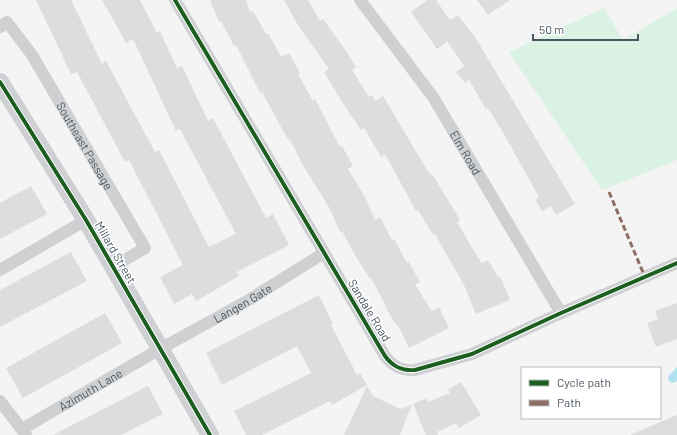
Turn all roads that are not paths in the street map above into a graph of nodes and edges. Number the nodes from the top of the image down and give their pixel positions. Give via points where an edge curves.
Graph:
1 (174, 0) edge
2 (366, 2) edge
3 (0, 27) edge
4 (2, 88) edge
5 (86, 220) junction
6 (324, 253) junction
7 (677, 263) edge
8 (113, 267) junction
9 (0, 270) edge
10 (561, 313) junction
11 (160, 349) junction
12 (0, 401) edge
13 (24, 432) edge
14 (210, 435) edge

1 - 6 street, Sandale Road
2 - 10 street, Elm Road via 433,97
3 - 8 street, Southeast Passage via 7,22 32,55 145,248
4 - 5 street, Millard Street
5 - 8 street, Millard Street
5 - 9 street
6 - 10 street, Sandale Road via 385,356 391,364 404,370 420,369 466,356
6 - 11 street, Langen Gate via 247,301
7 - 10 street, Sandale Road
8 - 11 street, Millard Street
11 - 13 street, Azimuth Lane
11 - 14 street, Millard Street
12 - 13 street

